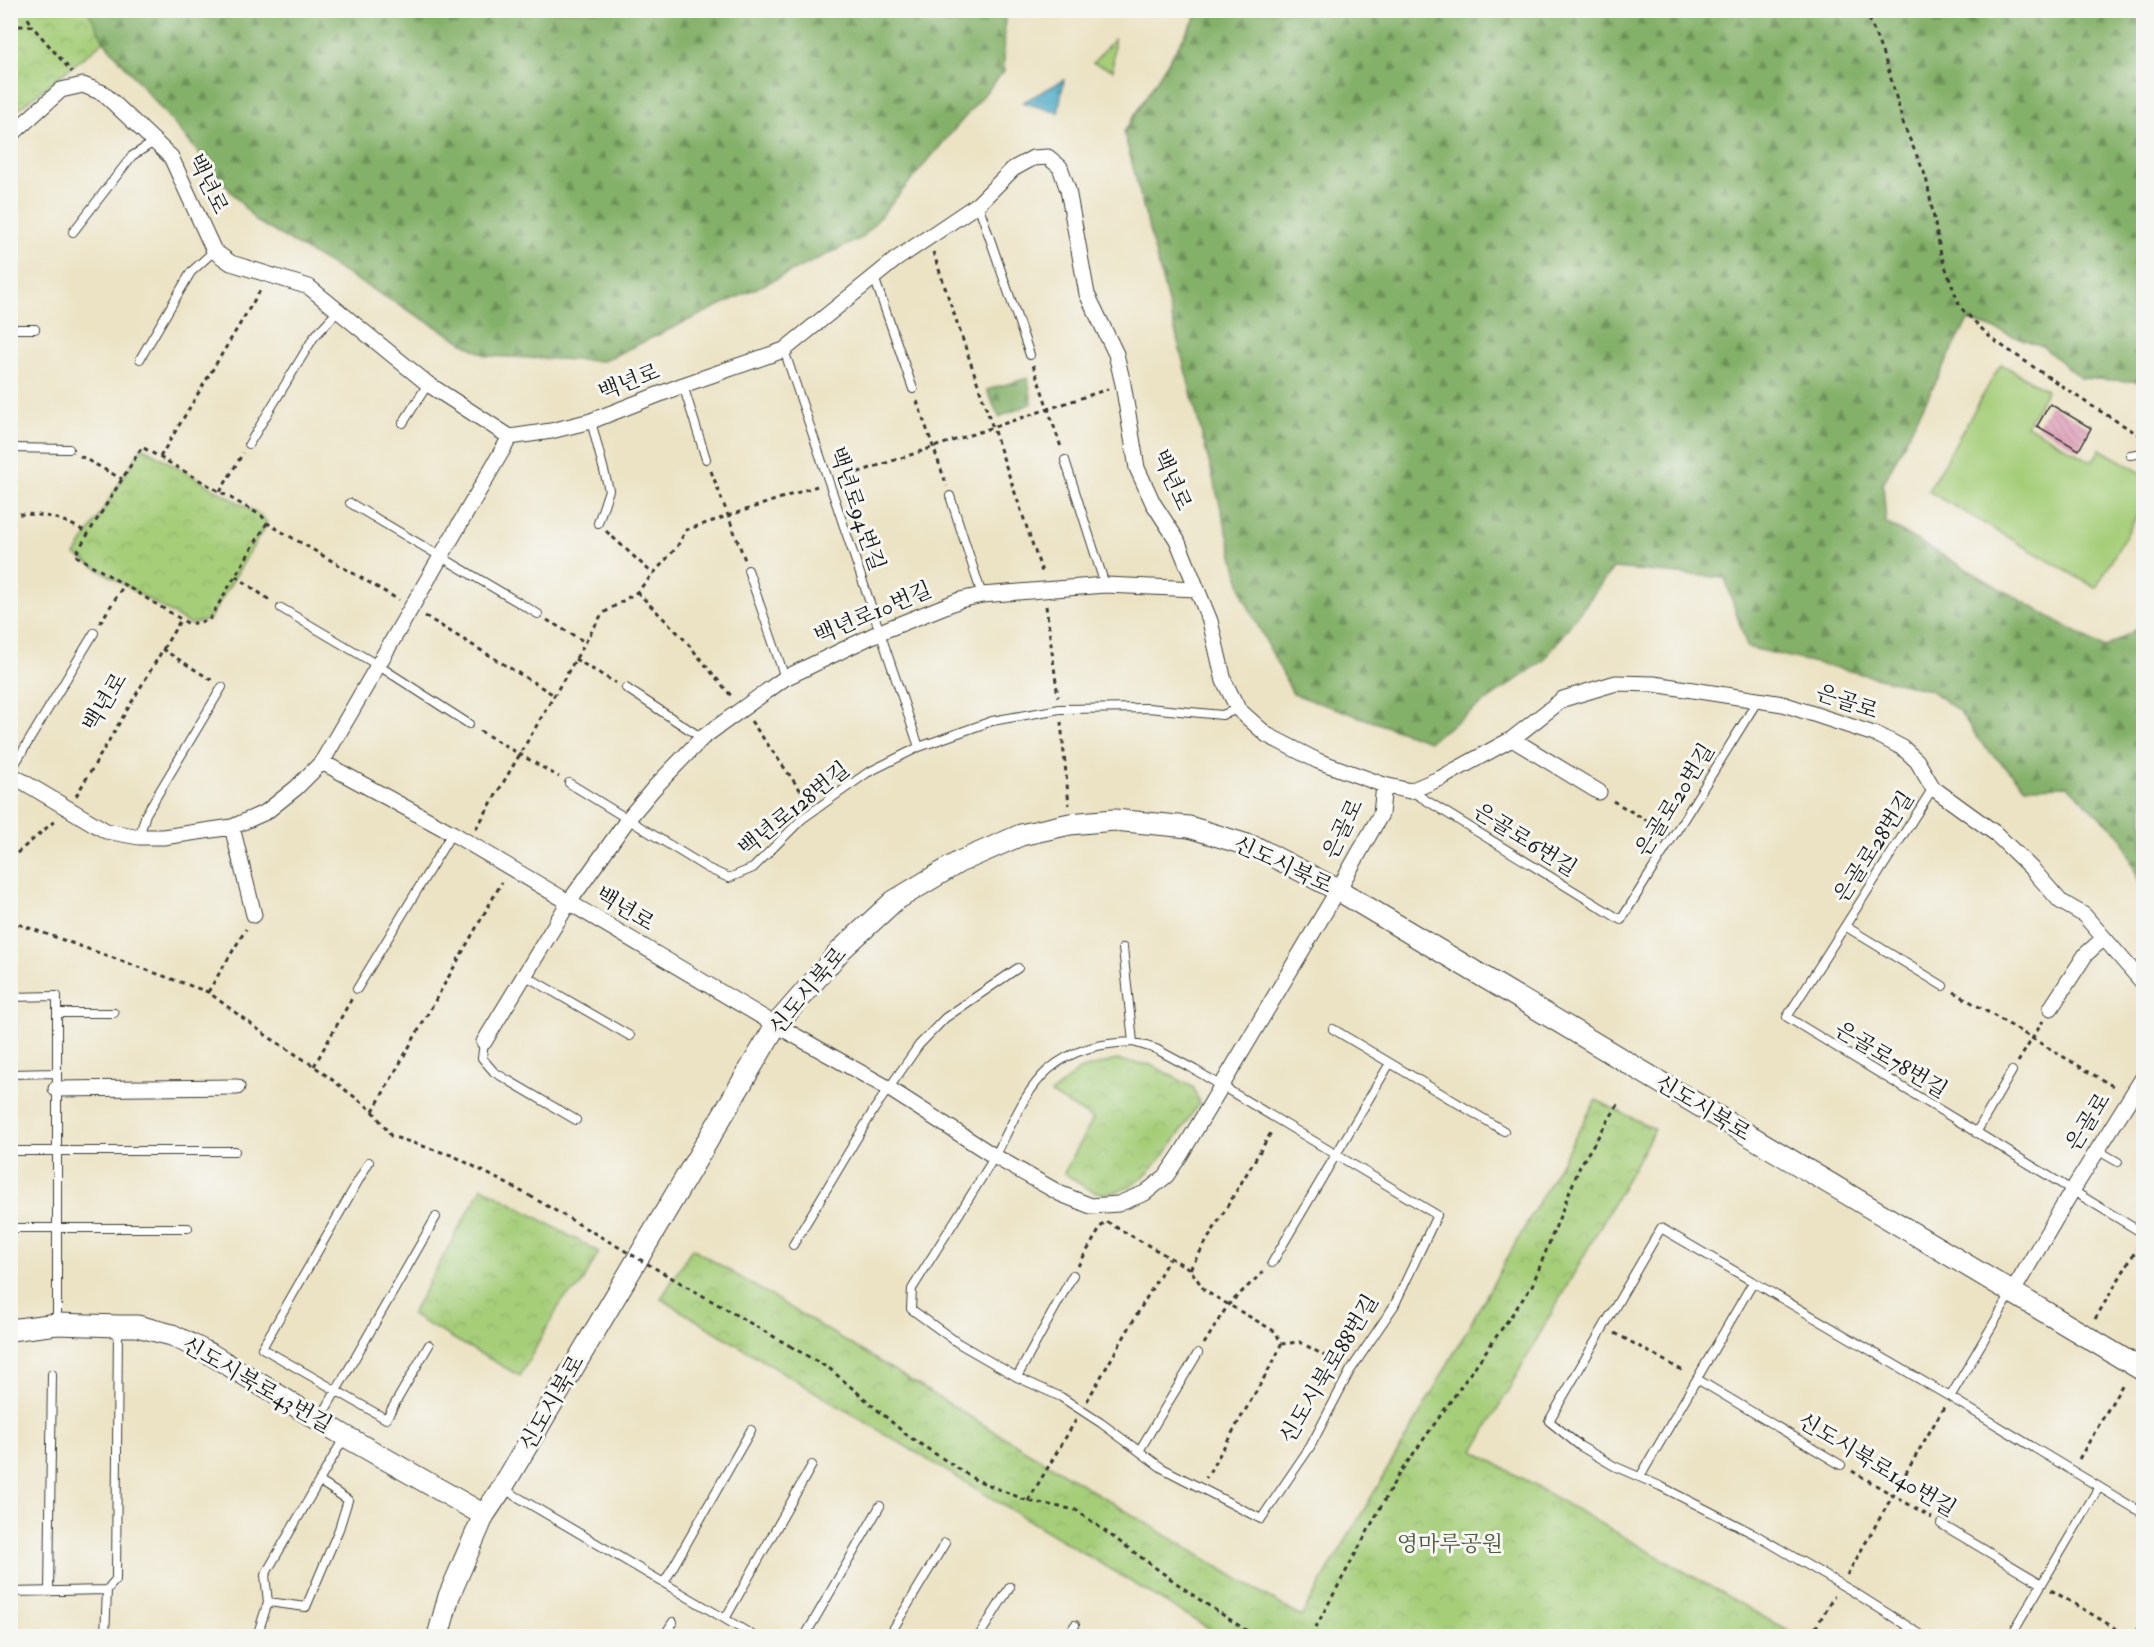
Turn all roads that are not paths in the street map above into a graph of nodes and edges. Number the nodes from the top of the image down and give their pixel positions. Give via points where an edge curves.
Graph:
1 (10, 136) edge
2 (154, 142) junction
3 (978, 204) junction
4 (73, 232) dead end
5 (214, 251) junction
6 (874, 277) junction
7 (338, 311) junction
8 (10, 329) edge
9 (35, 329) dead end
10 (784, 350) junction
11 (1030, 355) road end
12 (140, 359) dead end
13 (428, 384) junction
14 (683, 385) junction
15 (913, 389) road end
16 (591, 421) junction
17 (403, 423) dead end
18 (510, 437) junction
19 (249, 444) road end
20 (10, 448) edge
21 (69, 449) road end
22 (2144, 453) edge
23 (2130, 455) dead end
24 (706, 459) road end
25 (1065, 460) road end
26 (950, 496) road end
27 (350, 503) dead end
28 (598, 523) road end
29 (442, 556) junction
30 (748, 570) road end
31 (1105, 585) junction
32 (1197, 589) junction
33 (982, 596) junction
34 (280, 608) road end
35 (538, 614) road end
36 (880, 632) junction
37 (94, 633) road end
38 (379, 666) junction
39 (785, 678) junction
40 (222, 687) road end
41 (626, 688) road end
42 (1759, 699) junction
43 (1238, 709) junction
44 (469, 724) road end
45 (702, 738) junction
46 (1512, 739) junction
47 (919, 747) junction
48 (322, 762) junction
49 (10, 773) edge
50 (569, 783) road end
51 (1384, 785) junction
52 (1933, 788) junction
53 (1410, 791) junction
54 (1599, 792) road end
55 (628, 819) junction
56 (232, 827) junction
57 (452, 833) junction
58 (139, 837) junction
59 (1338, 890) junction
60 (569, 902) junction
61 (254, 915) road end
62 (1621, 921) joint
63 (1845, 926) junction
64 (2104, 938) junction
65 (1123, 948) dead end
66 (1018, 968) dead end
67 (526, 976) junction
68 (2144, 984) edge
69 (1943, 986) road end
70 (357, 989) road end
71 (10, 997) edge
72 (2051, 1008) road end
73 (57, 1013) junction
74 (114, 1013) dead end
75 (1787, 1017) joint
76 (776, 1025) junction
77 (1333, 1029) dead end
78 (630, 1036) dead end
79 (1133, 1041) junction
80 (484, 1042) joint
81 (1390, 1063) junction
82 (2012, 1071) road end
83 (56, 1073) junction
84 (10, 1074) edge
85 (2144, 1076) edge
86 (1221, 1085) junction
87 (237, 1087) dead end
88 (888, 1088) junction
89 (56, 1089) junction
90 (576, 1120) dead end
91 (1504, 1131) dead end
92 (1976, 1133) junction
93 (56, 1150) junction
94 (235, 1150) dead end
95 (2097, 1150) junction
96 (10, 1151) edge
97 (1337, 1155) junction
98 (994, 1156) junction
99 (369, 1162) dead end
100 (2118, 1162) dead end
101 (2072, 1191) junction
102 (436, 1217) dead end
103 (10, 1228) edge
104 (56, 1228) junction
105 (188, 1228) dead end
106 (2144, 1236) edge
107 (793, 1245) dead end
108 (1272, 1263) road end
109 (1073, 1275) road end
110 (1754, 1282) junction
111 (2012, 1293) junction
112 (57, 1324) junction
113 (118, 1326) junction
114 (10, 1330) edge
115 (429, 1345) dead end
116 (1198, 1353) road end
117 (2139, 1368) edge
118 (52, 1374) dead end
119 (1017, 1377) junction
120 (1697, 1379) junction
121 (337, 1390) junction
122 (1950, 1398) junction
123 (320, 1420) junction
124 (752, 1430) dead end
125 (345, 1436) junction
126 (1139, 1451) junction
127 (812, 1465) dead end
128 (1841, 1465) road end
129 (1640, 1477) junction
130 (319, 1481) junction
131 (2099, 1487) junction
132 (502, 1488) junction
133 (880, 1506) dead end
134 (2144, 1514) edge
135 (484, 1515) junction
136 (1941, 1524) road end
137 (945, 1544) dead end
138 (664, 1583) junction
139 (2042, 1584) junction
140 (1010, 1587) dead end
141 (107, 1590) junction
142 (10, 1592) edge
143 (49, 1592) junction
144 (268, 1602) junction
145 (725, 1619) junction
146 (673, 1622) dead end
147 (1075, 1625) dead end
148 (2144, 1625) edge
149 (105, 1636) edge
150 (257, 1636) edge
151 (438, 1636) edge
152 (664, 1636) edge
153 (754, 1636) edge
154 (805, 1636) edge
155 (889, 1636) edge
156 (980, 1636) edge
157 (1068, 1636) edge
158 (1923, 1636) edge
159 (2011, 1636) edge
160 (2137, 1636) edge

1 - 2 street, 백년로 via 61,90 83,85 103,93
2 - 4 lane via 132,156
2 - 5 street, 백년로 via 171,157
3 - 6 street, 백년로
3 - 11 lane
3 - 32 street, 백년로 via 1013,169 1033,158 1048,158 1060,167 1068,190 1087,294 1116,354 1124,384 1137,468 1177,540
5 - 7 street, 백년로 via 231,263 309,287
5 - 12 lane, 백년로 via 191,272
6 - 10 street, 백년로
6 - 15 lane
7 - 13 street, 백년로
7 - 19 lane via 314,337
8 - 9 lane
10 - 14 street, 백년로
10 - 36 lane, 백년로94번길
13 - 17 lane
13 - 18 street, 백년로
14 - 16 street, 백년로
14 - 24 lane, 백년로
16 - 18 street, 백년로
16 - 28 lane, 백년로 via 609,490
18 - 29 street
20 - 21 lane
22 - 23 lane
25 - 31 lane
26 - 33 lane
27 - 29 lane
29 - 35 lane
29 - 38 street
30 - 39 lane
31 - 32 street, 백년로10번길
31 - 33 street, 백년로10번길
32 - 43 street, 백년로 via 1210,621 1224,681
33 - 36 street, 백년로10번길 via 960,600
34 - 38 lane
36 - 39 street, 백년로10번길
36 - 47 lane, 백년로94번길
37 - 49 lane, 백년로
38 - 44 lane
38 - 48 street
39 - 45 street, 백년로10번길
40 - 58 lane via 146,814
41 - 45 lane
42 - 46 street, 은골로 via 1654,684 1616,683 1563,699
42 - 52 street, 은골로 via 1880,736 1917,761
42 - 62 lane, 은골로20번길
43 - 47 lane, 백년로128번길 via 1222,715 1148,708 1060,709 992,722
43 - 51 street, 백년로 via 1267,735 1318,761
45 - 55 street, 백년로10번길
46 - 53 street, 은골로
46 - 54 street
47 - 55 lane, 백년로128번길 via 867,773 802,819 753,868 729,878
48 - 56 street, 백년로 via 266,812
48 - 57 street, 백년로
49 - 58 street, 백년로 via 106,831
50 - 55 lane
51 - 53 street, 은골로
51 - 59 street, 은골로 via 1381,814
52 - 63 lane, 은골로28번길
52 - 64 street, 은골로 via 1995,833 2060,901 2084,915
53 - 62 lane, 은골로6번길
55 - 60 street, 백년로10번길
56 - 58 street, 백년로
56 - 61 street
57 - 60 street, 백년로
57 - 70 lane
59 - 76 street, 신도시북로 via 1257,848 1189,827 1114,820 1021,835 959,862 894,901 842,949
59 - 86 street
59 - 111 street, 신도시북로
60 - 67 street, 백년로10번길
60 - 76 street, 백년로
63 - 69 lane, 은골로28번길
63 - 75 lane, 은골로28번길
64 - 68 street, 은골로
64 - 72 street via 2086,954
65 - 79 lane
66 - 88 lane via 945,1018 919,1045
67 - 78 lane
67 - 80 street, 백년로10번길
71 - 73 lane via 57,996
73 - 74 lane
73 - 83 lane
75 - 92 lane, 은골로78번길
76 - 88 street
76 - 132 street, 신도시북로
77 - 81 lane
79 - 86 lane, 신도시북로88번길
79 - 98 lane, 신도시북로88번길 via 1075,1052 1049,1070 1031,1089
80 - 90 lane via 482,1058 494,1072
81 - 91 lane
81 - 97 lane
82 - 92 lane
83 - 84 lane
83 - 89 lane
85 - 95 street, 은골로
86 - 97 lane, 신도시북로88번길
86 - 98 street via 1166,1176 1118,1204 1090,1206
87 - 89 street
88 - 98 street
88 - 107 lane
89 - 93 lane
92 - 101 lane, 은골로78번길
93 - 94 lane
93 - 96 lane
93 - 104 lane
95 - 100 lane
95 - 101 street, 은골로
97 - 108 lane
97 - 126 lane, 신도시북로88번길 via 1437,1215 1394,1306 1350,1371 1310,1448 1260,1519 1162,1468
98 - 119 lane, 신도시북로88번길 via 912,1289 911,1309 958,1343
99 - 121 lane via 262,1348
101 - 106 lane
101 - 111 street, 은골로
102 - 121 lane
103 - 104 lane
104 - 105 lane
104 - 112 lane
109 - 119 lane
110 - 120 lane
110 - 122 lane
110 - 129 lane via 1661,1228 1549,1421 1580,1446
111 - 117 street, 신도시북로
111 - 122 lane
112 - 113 street, 신도시북로43번길
112 - 114 street, 신도시북로43번길
113 - 123 street, 신도시북로43번길 via 137,1326 172,1335
113 - 141 lane via 116,1579
115 - 121 lane via 386,1419
116 - 126 lane
118 - 143 lane
119 - 126 lane, 신도시북로88번길 via 1061,1397
120 - 128 lane, 신도시북로140번길
120 - 129 lane
121 - 123 lane
122 - 131 lane
123 - 125 street, 신도시북로43번길
124 - 138 lane
125 - 130 lane
125 - 135 street, 신도시북로43번길
127 - 145 lane
129 - 158 lane via 1756,1535
130 - 144 lane via 265,1575
130 - 144 lane via 348,1500 339,1529 306,1607
131 - 134 lane
131 - 139 lane
132 - 135 street, 신도시북로
132 - 138 lane
133 - 154 lane
135 - 151 street, 신도시북로 via 449,1596
136 - 139 lane, 신도시북로140번길
137 - 155 lane
138 - 145 lane
139 - 159 lane
140 - 156 lane
141 - 143 lane
141 - 149 lane
142 - 143 lane
144 - 150 lane
145 - 153 lane
146 - 152 lane
147 - 157 lane
148 - 160 lane

